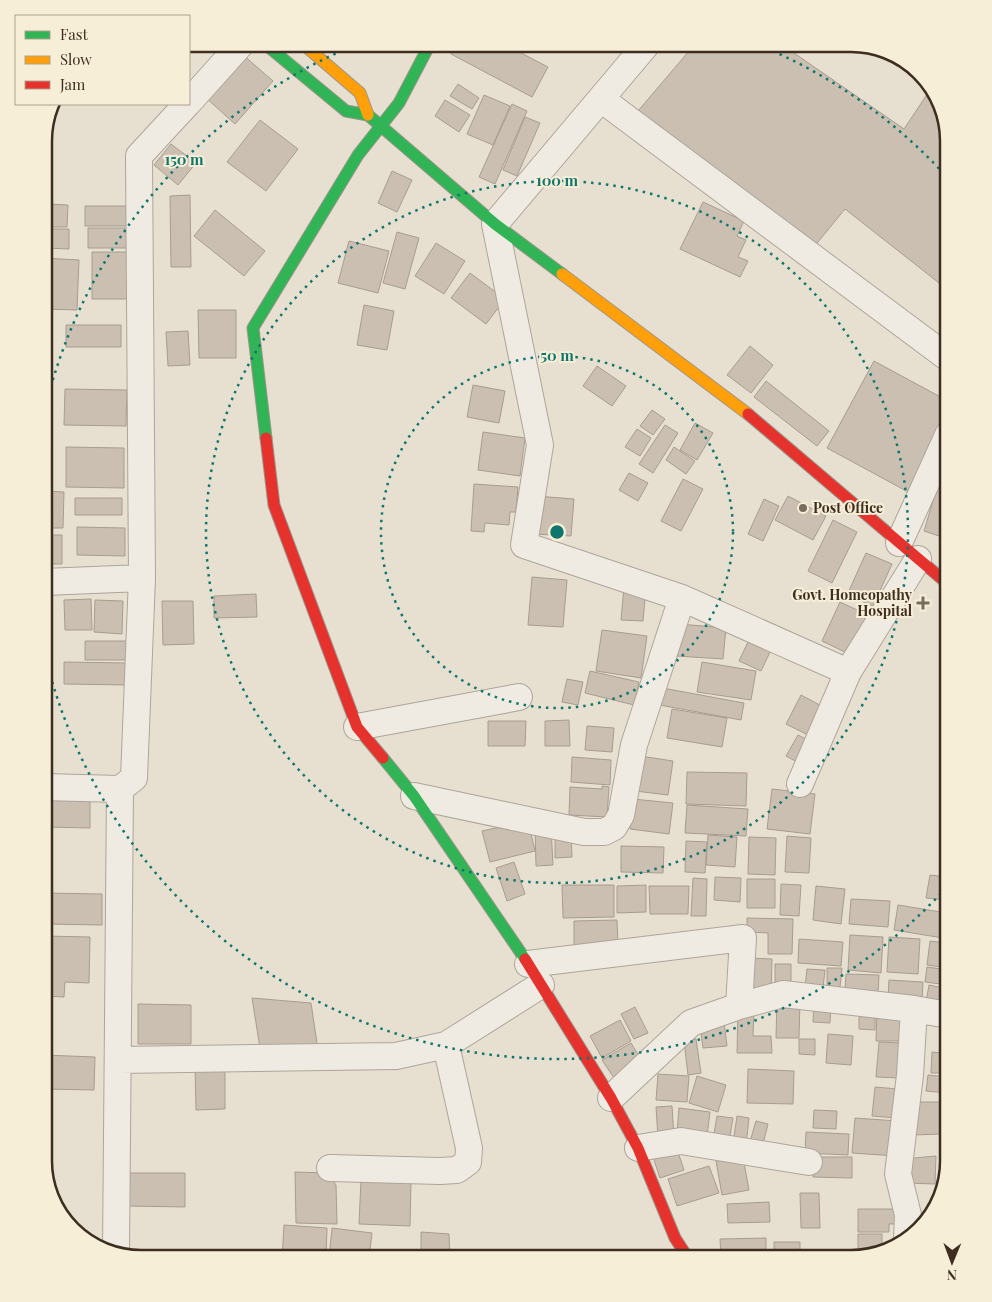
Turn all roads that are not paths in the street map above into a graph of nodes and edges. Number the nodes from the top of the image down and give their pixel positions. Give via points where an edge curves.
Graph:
1 (234, 52) edge
2 (275, 52) edge
3 (313, 52) edge
4 (426, 52) edge
5 (640, 53) edge
6 (601, 100) junction
7 (190, 101) edge
8 (186, 105) edge
9 (368, 115) junction
10 (381, 125) junction
11 (495, 224) junction
12 (940, 352) edge
13 (940, 458) edge
14 (909, 551) junction
15 (940, 577) edge
16 (142, 578) junction
17 (53, 582) edge
18 (682, 598) junction
19 (848, 672) junction
20 (519, 698) dead end
21 (357, 727) junction
22 (800, 784) dead end
23 (52, 787) edge
24 (120, 788) junction
25 (414, 796) junction
26 (535, 975) junction
27 (738, 1006) junction
28 (914, 1009) junction
29 (940, 1014) edge
30 (446, 1045) junction
31 (118, 1060) junction
32 (611, 1098) junction
33 (638, 1148) junction
34 (810, 1162) dead end
35 (330, 1168) dead end
36 (907, 1228) edge
37 (116, 1246) edge
38 (682, 1250) edge

1 - 7 street
2 - 9 street via 346,111
3 - 9 street via 360,93
4 - 10 street via 399,103
5 - 6 street
6 - 11 street
6 - 12 street
8 - 16 street via 139,156
9 - 10 street
10 - 11 street
10 - 21 street via 358,155 253,328 274,505
11 - 14 street via 753,418
11 - 18 street via 540,445 524,546
13 - 14 street
14 - 15 street
14 - 19 street
16 - 17 street
16 - 24 street via 134,778
18 - 19 street
18 - 25 street via 634,745 621,815 614,827 604,832 584,832
19 - 22 street
20 - 21 street
21 - 25 street
23 - 24 street
24 - 31 street
25 - 26 street
26 - 27 street via 743,938
26 - 30 street
26 - 32 street
27 - 28 street via 783,994
27 - 32 street via 691,1023
28 - 29 street
28 - 36 street via 898,1174 908,1215
30 - 31 street via 396,1056
30 - 35 street via 469,1148 468,1162 457,1170 440,1171
31 - 37 street
32 - 33 street
33 - 34 street via 681,1141
33 - 38 street via 674,1238

